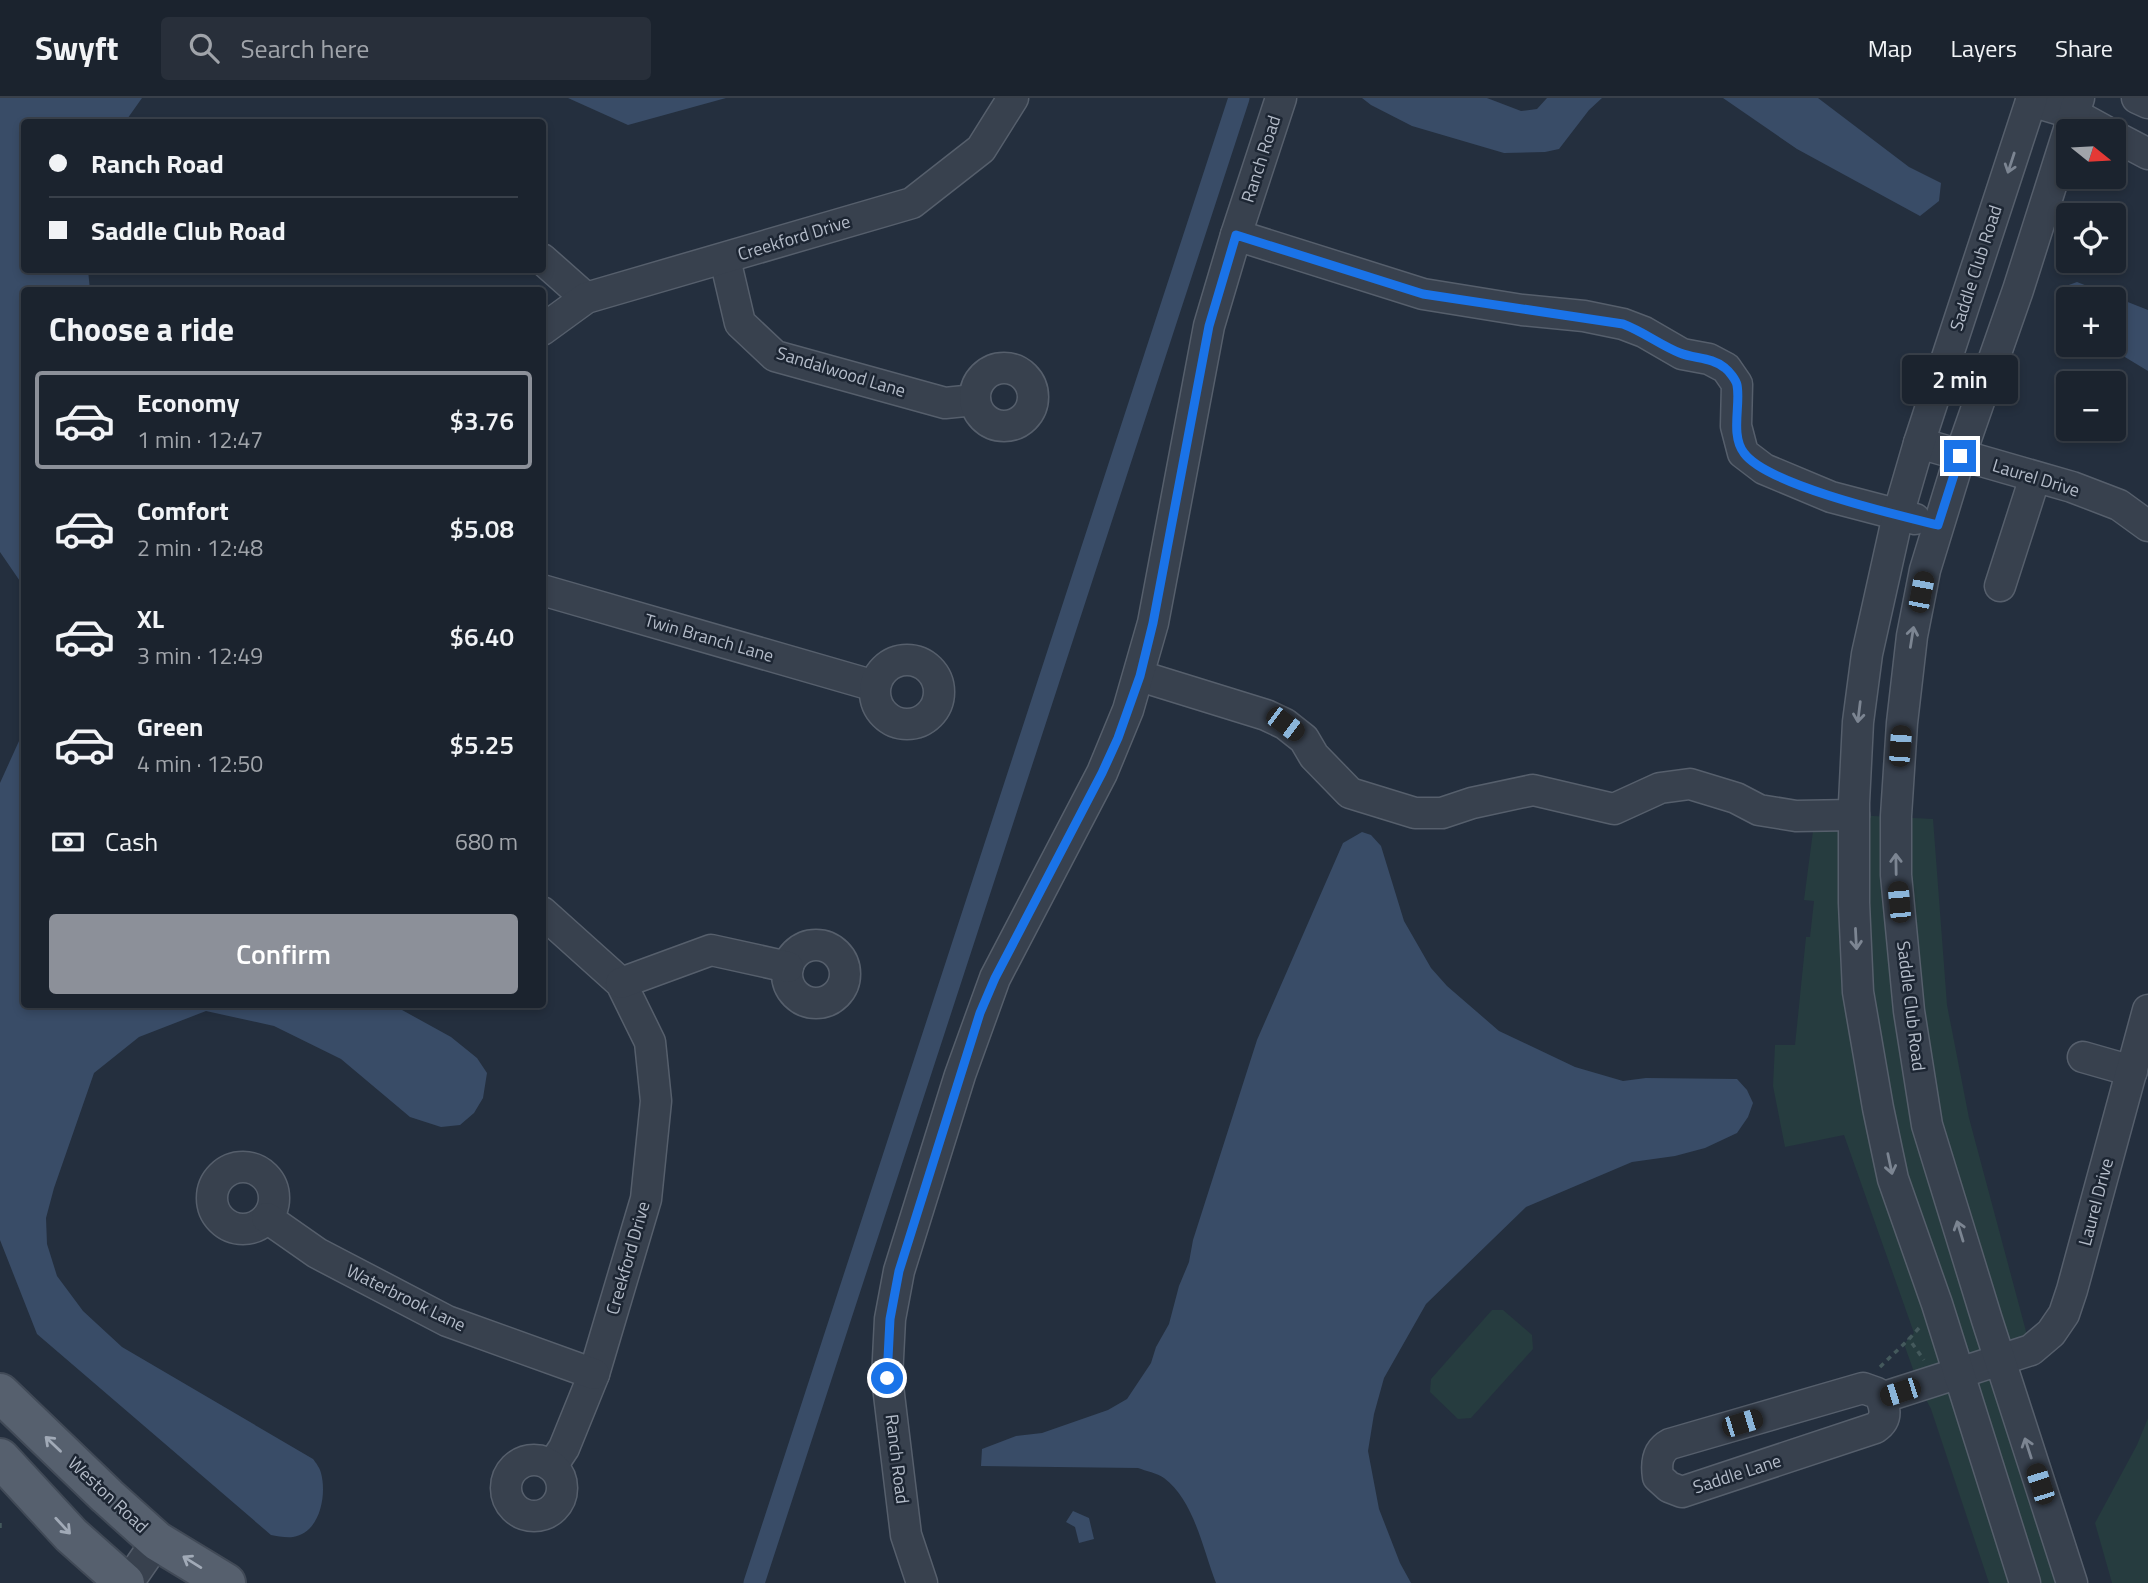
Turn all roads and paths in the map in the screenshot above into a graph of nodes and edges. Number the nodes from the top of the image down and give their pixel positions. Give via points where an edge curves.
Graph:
1 (1013, 98) edge
2 (1281, 98) edge
3 (2137, 98) edge
4 (2032, 99) edge
5 (2148, 103) edge
6 (2076, 106) edge
7 (2091, 119) edge
8 (2126, 142) edge
9 (2148, 154) edge
10 (1236, 235) junction
11 (726, 259) junction
12 (546, 263) edge
13 (586, 298) junction
14 (546, 327) edge
15 (975, 400) dead end
16 (1919, 443) junction
17 (1960, 456) junction
18 (2035, 477) junction
19 (1898, 515) junction
20 (1938, 525) junction
21 (2148, 526) edge
22 (2000, 586) dead end
23 (546, 591) edge
24 (1140, 676) junction
25 (875, 686) dead end
26 (1854, 815) junction
27 (546, 916) edge
28 (788, 967) dead end
29 (621, 983) junction
30 (2148, 1010) edge
31 (2083, 1057) dead end
32 (2132, 1071) junction
33 (267, 1218) dead end
34 (1909, 1339) dead end
35 (2000, 1360) junction
36 (1880, 1367) dead end
37 (1960, 1373) junction
38 (594, 1374) junction
39 (0, 1393) edge
40 (1881, 1398) junction
41 (0, 1458) edge
42 (552, 1466) dead end
43 (0, 1522) edge
44 (0, 1530) edge
45 (158, 1541) junction
46 (126, 1583) edge
47 (226, 1583) edge
48 (922, 1583) edge
49 (2025, 1583) edge
50 (2072, 1583) edge

1 - 11 street, Creekford Drive via 981,149 912,203
2 - 10 street, Ranch Road
3 - 5 street
4 - 6 street
4 -> 16 street, Saddle Club Road
6 - 7 street
6 - 17 street, Saddle Club Road
8 - 9 street
10 - 19 street via 1423,294 1623,324 1682,354 1709,359 1726,368 1737,384 1736,426 1743,453 1764,469 1831,497
10 - 24 street, Ranch Road via 1209,326
11 - 13 street, Creekford Drive
11 - 15 street, Sandalwood Lane via 740,323 775,356 945,402
12 - 13 street
13 - 14 street, Creekford Drive
16 - 17 street, Laurel Drive
16 - 19 street, Saddle Club Road
17 - 18 street, Laurel Drive
17 - 20 street, Saddle Club Road
18 - 21 street, Laurel Drive via 2119,505
18 - 22 street
19 - 20 street
19 -> 26 street, Saddle Club Road via 1867,654
35 -> 20 street, Saddle Club Road via 1927,1125 1909,1011 1896,875 1902,723 1912,636
23 - 25 street, Twin Branch Lane
24 - 26 street via 1285,724 1304,739 1350,793 1415,813 1442,813 1532,790 1614,808 1660,788 1690,784 1759,810 1796,816
24 - 48 street, Ranch Road via 1102,773 980,1013 899,1271 890,1319 887,1378 906,1535
26 -> 37 street, Saddle Club Road via 1858,992 1878,1108 1893,1180
27 - 29 street, Creekford Drive
28 - 29 street via 711,950
29 - 38 street, Creekford Drive via 650,1042 656,1101 646,1199
30 - 32 street, Laurel Drive
31 - 32 street
32 - 35 street, Laurel Drive via 2064,1314 2031,1350
33 - 38 street, Waterbrook Lane via 317,1253 447,1321
34 - 36 path
35 - 37 street, Saddle Lane
50 -> 35 street, Saddle Club Road
37 - 40 street, Saddle Lane
37 - 49 street, Saddle Club Road
38 - 42 street, Creekford Drive
45 -> 39 main road, Weston Road
40 - 40 street, Saddle Lane via 1863,1388 1670,1444 1659,1456 1658,1477 1682,1492 1875,1429 1886,1413
41 -> 46 main road via 71,1535
43 - 44 path
45 - 46 street
47 -> 45 main road, Weston Road

